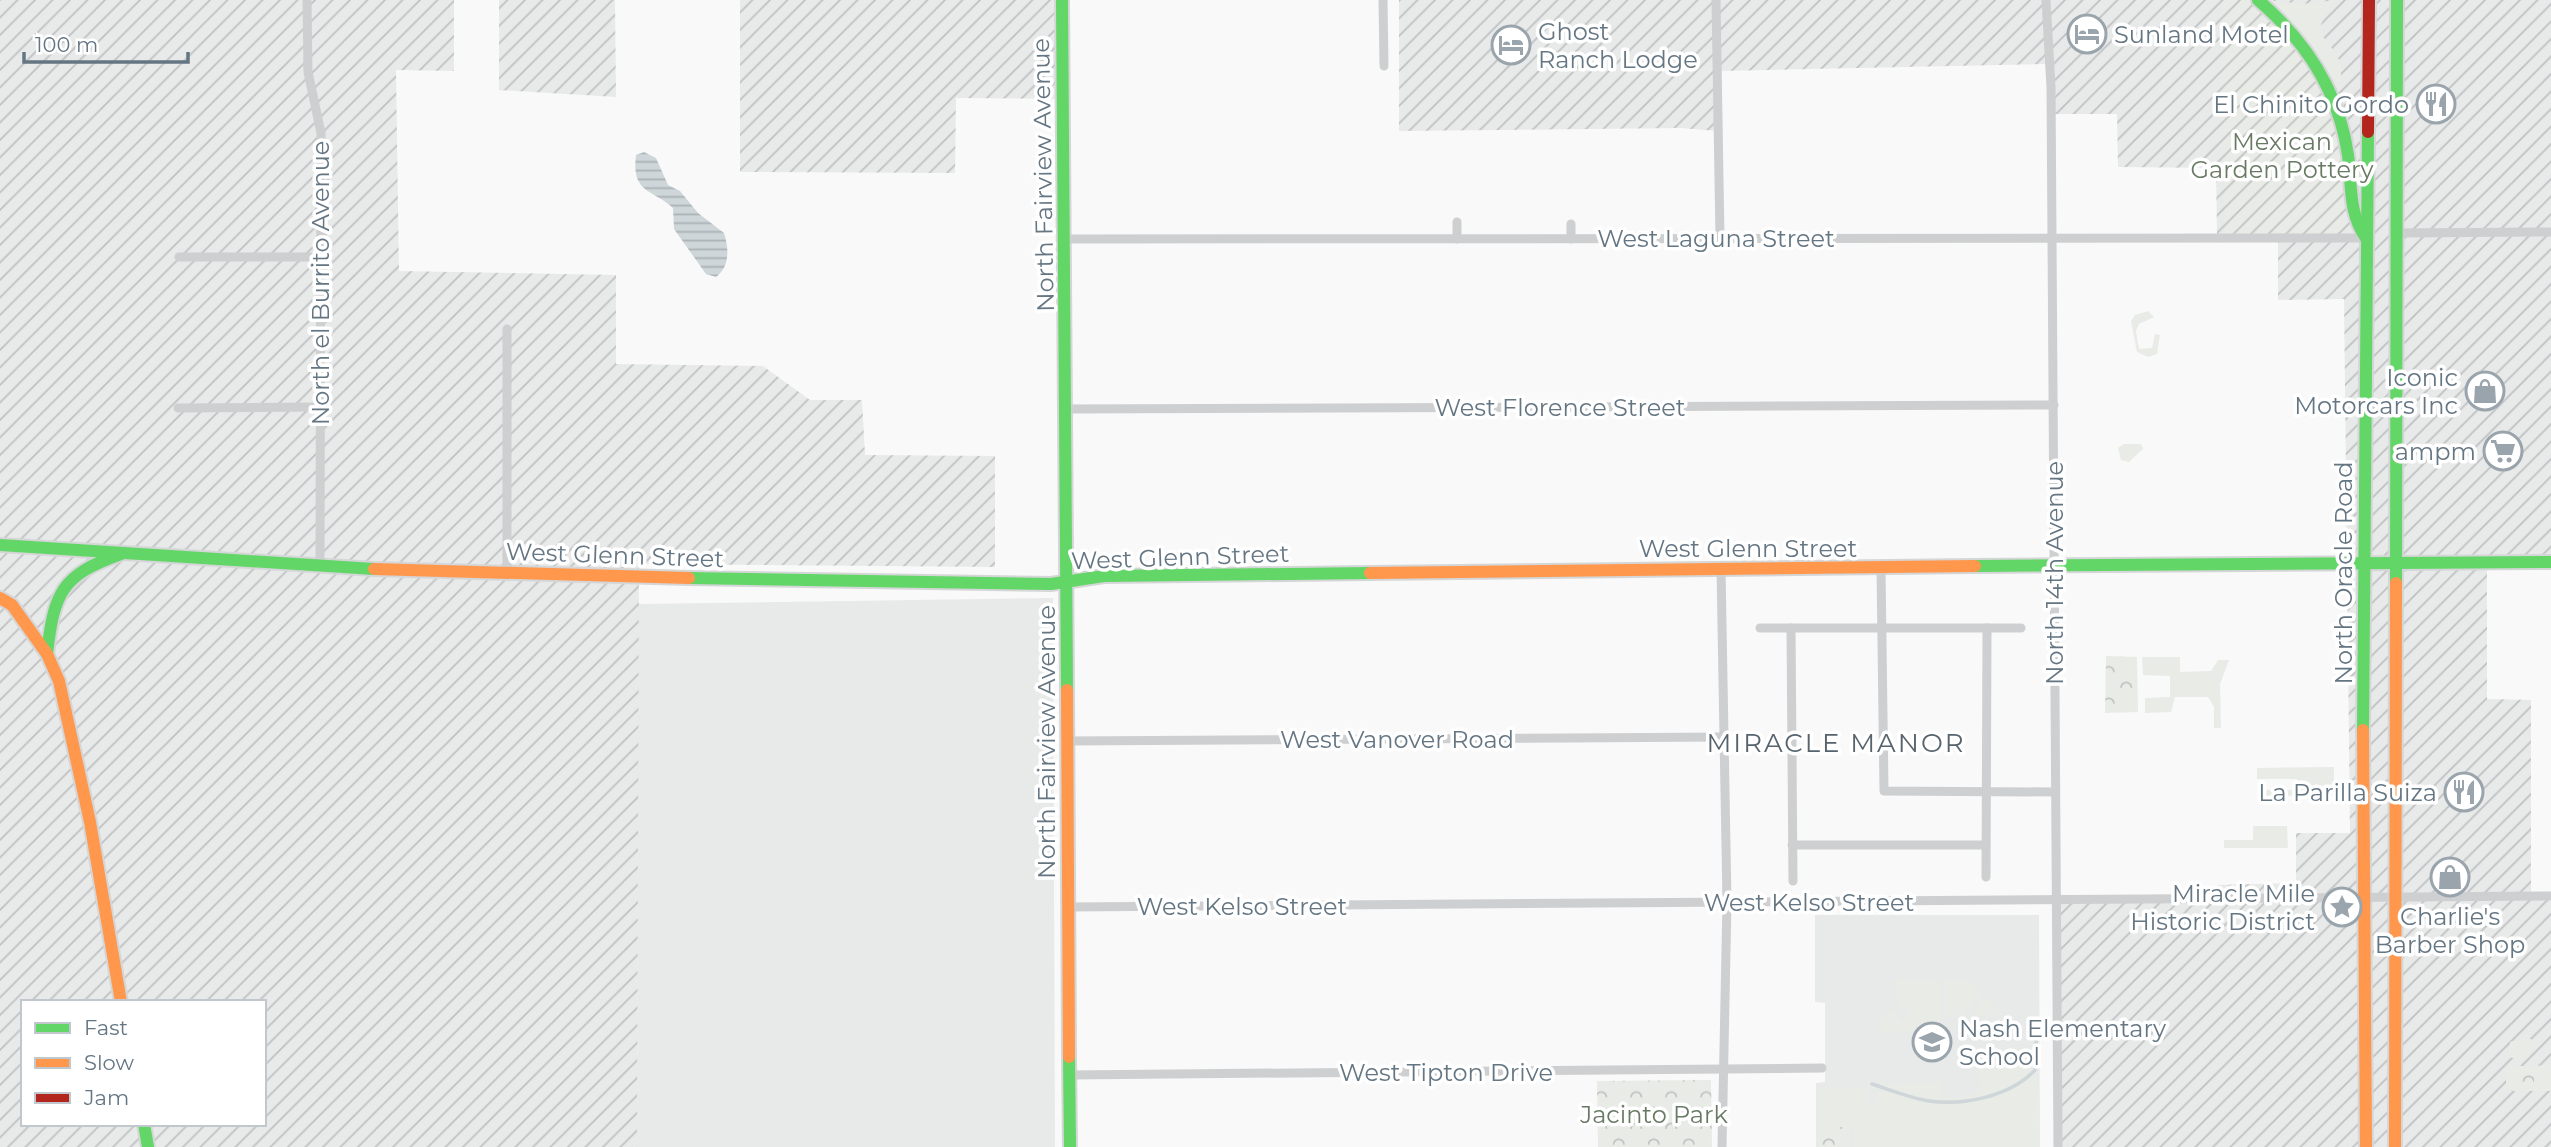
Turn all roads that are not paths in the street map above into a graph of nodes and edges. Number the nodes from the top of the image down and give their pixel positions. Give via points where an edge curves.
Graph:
1 (307, 0) edge
2 (1062, 0) edge
3 (1383, 0) edge
4 (1716, 0) edge
5 (2046, 0) edge
6 (2258, 0) edge
7 (2369, 0) edge
8 (2397, 0) edge
9 (1384, 66) dead end
10 (1457, 222) dead end
11 (1570, 224) dead end
12 (2551, 232) edge
13 (2395, 233) junction
14 (2052, 237) junction
15 (1720, 238) junction
16 (2366, 238) junction
17 (1065, 239) junction
18 (1457, 239) junction
19 (1571, 239) junction
20 (179, 257) dead end
21 (321, 257) junction
22 (507, 329) dead end
23 (2054, 405) junction
24 (319, 407) junction
25 (178, 408) dead end
26 (1067, 409) junction
27 (0, 545) edge
28 (126, 552) junction
29 (2551, 562) edge
30 (2364, 564) junction
31 (2394, 564) junction
32 (2054, 566) junction
33 (320, 567) junction
34 (1881, 568) junction
35 (1721, 569) junction
36 (507, 572) junction
37 (1067, 580) junction
38 (0, 598) edge
39 (1760, 628) dead end
40 (1791, 628) junction
41 (1987, 628) junction
42 (2021, 628) dead end
43 (1882, 629) junction
44 (47, 654) junction
45 (1726, 737) junction
46 (1068, 741) junction
47 (1986, 792) junction
48 (2055, 792) junction
49 (1792, 845) junction
50 (1986, 845) junction
51 (1986, 877) dead end
52 (1794, 881) dead end
53 (2551, 896) edge
54 (2364, 898) junction
55 (2394, 898) junction
56 (1727, 902) junction
57 (2058, 902) junction
58 (1068, 908) junction
59 (121, 1000) edge
60 (1822, 1068) dead end
61 (1723, 1070) junction
62 (1070, 1075) junction
63 (144, 1126) edge
64 (148, 1147) edge
65 (1070, 1147) edge
66 (1723, 1147) edge
67 (2058, 1147) edge
68 (2366, 1147) edge
69 (2395, 1147) edge

1 - 21 street, North el Burrito Avenue via 308,72 321,133
2 - 17 main road, North Fairview Avenue
3 - 9 street
4 - 15 street
5 - 14 street, North 14th Avenue
6 - 16 main road via 2295,35 2328,84 2346,140 2352,215
7 - 16 main road, North Oracle Road
8 - 13 main road, North Oracle Road
10 - 18 street
11 - 19 street
12 - 13 street
13 - 31 main road, North Oracle Road
14 - 15 street, West Laguna Street
14 - 16 street, West Laguna Street
14 - 23 street, North 14th Avenue
15 - 19 street, West Laguna Street
16 - 30 main road, North Oracle Road
17 - 18 street, West Laguna Street
17 - 26 main road, North Fairview Avenue
18 - 19 street, West Laguna Street
20 - 21 street
21 - 24 street, North el Burrito Avenue
22 - 36 street
23 - 26 street, West Florence Street
23 - 32 street, North 14th Avenue
24 - 25 street
24 - 33 street, North el Burrito Avenue
26 - 37 main road, North Fairview Avenue
27 - 28 main road, West Glenn Street
28 - 33 main road, West Glenn Street
28 - 44 main road via 82,568 61,584 52,607
29 - 31 main road, West Glenn Street
30 - 31 main road, West Glenn Street
30 - 32 main road, West Glenn Street
30 - 54 main road, North Oracle Road
31 - 55 main road, North Oracle Road
32 - 34 main road, West Glenn Street
32 - 48 street, North 14th Avenue
33 - 36 main road, West Glenn Street
34 - 35 main road, West Glenn Street
34 - 43 street
35 - 37 main road, West Glenn Street
35 - 45 street
36 - 37 main road, West Glenn Street via 731,580 1051,584
37 - 46 main road, North Fairview Avenue
38 - 44 main road via 12,605
39 - 40 street
40 - 43 street
40 - 49 street
41 - 42 street
41 - 43 street
41 - 47 street
43 - 47 street via 1885,791
44 - 59 main road via 59,681 90,822
45 - 46 street, West Vanover Road
45 - 56 street
46 - 58 main road, North Fairview Avenue
47 - 48 street
47 - 50 street
48 - 57 street, North 14th Avenue
49 - 50 street
49 - 52 street
50 - 51 street
53 - 55 street, West Kelso Street
54 - 55 street, West Kelso Street
54 - 57 street, West Kelso Street
54 - 68 main road, North Oracle Road
55 - 69 main road, North Oracle Road
56 - 57 street, West Kelso Street
56 - 58 street, West Kelso Street
56 - 61 street
57 - 67 street, North 14th Avenue
58 - 62 main road, North Fairview Avenue
60 - 61 street, West Tipton Drive
61 - 62 street, West Tipton Drive
61 - 66 street
62 - 65 main road, North Fairview Avenue
63 - 64 main road

